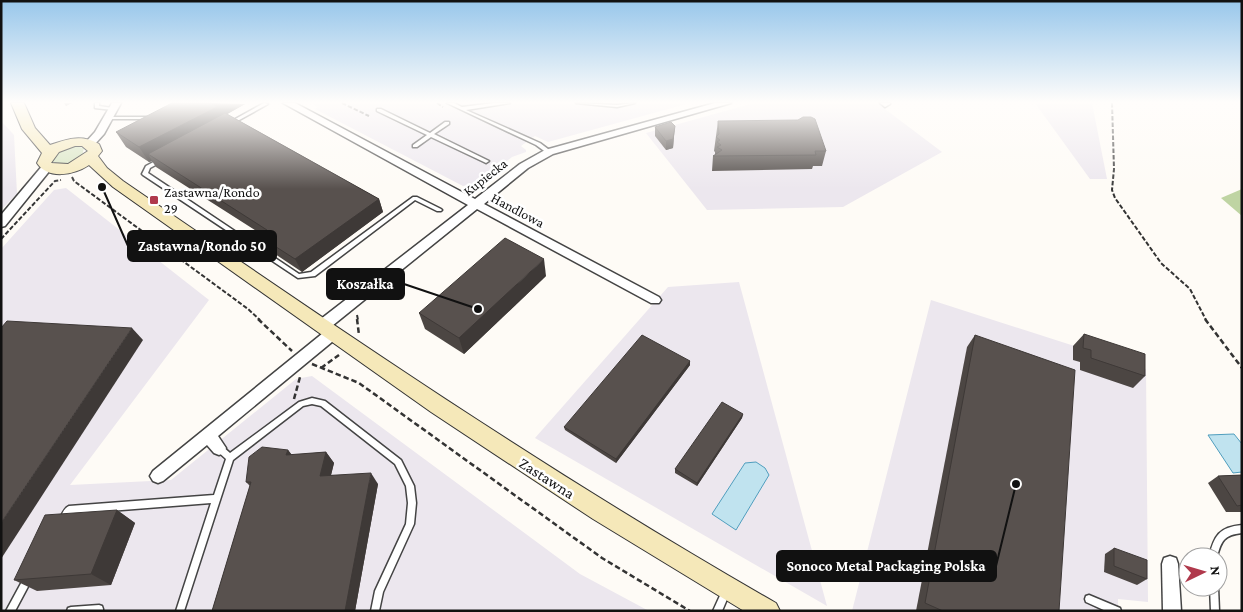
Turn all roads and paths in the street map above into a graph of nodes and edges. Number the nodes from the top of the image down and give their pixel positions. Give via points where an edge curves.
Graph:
1 (32, 132) edge
2 (99, 132) edge
3 (343, 132) edge
4 (423, 132) edge
5 (435, 132) edge
6 (511, 132) edge
7 (623, 132) edge
8 (1113, 132) edge
9 (430, 135) junction
10 (414, 146) dead end
11 (87, 147) junction
12 (549, 152) junction
13 (165, 158) edge
14 (486, 161) dead end
15 (53, 166) junction
16 (77, 166) junction
17 (102, 171) junction
18 (475, 204) junction
19 (439, 210) dead end
20 (1, 223) edge
21 (1, 240) edge
22 (655, 300) dead end
23 (328, 330) junction
24 (294, 353) dead end
25 (307, 362) dead end
26 (1242, 368) edge
27 (208, 435) junction
28 (225, 453) junction
29 (158, 476) dead end
30 (216, 499) junction
31 (59, 527) edge
32 (1242, 529) edge
33 (1216, 547) edge
34 (1170, 564) dead end
35 (34, 569) edge
36 (727, 588) junction
37 (1214, 597) edge
38 (1090, 599) dead end
39 (10, 611) edge
40 (70, 611) edge
41 (98, 611) edge
42 (180, 611) edge
43 (376, 611) edge
44 (690, 611) edge
45 (717, 611) edge
46 (768, 611) edge
47 (1117, 611) edge
48 (1172, 611) edge
49 (1215, 611) edge

1 - 15 main road
2 - 11 street
3 - 18 street, Handlowa
4 - 9 lane
5 - 9 lane
6 - 12 lane
7 - 12 street, Kupiecka
8 - 26 path via 1112,190 1116,198 1161,263 1190,289 1208,324
9 - 10 lane
9 - 14 lane
11 - 15 main road
11 - 16 main road
11 - 17 main road, Zastawna
12 - 18 street, Kupiecka via 524,166
13 - 19 lane via 148,167 145,174 298,276 313,274 415,198
15 - 16 main road
15 - 20 street
15 - 21 path
15 - 24 path via 248,310
16 - 17 main road, Zastawna
17 - 23 main road, Zastawna
18 - 22 street, Handlowa
18 - 23 street, Kupiecka
23 - 27 street
23 - 36 main road, Zastawna via 537,472
25 - 44 path via 359,382 602,558
27 - 28 street
27 - 29 street
28 - 30 lane
28 - 43 lane via 300,404 312,401 323,403 398,462 410,486 410,524 379,591
30 - 31 lane via 69,510
30 - 42 lane
32 - 33 lane via 1222,535
34 - 48 street
35 - 39 lane
36 - 45 lane
36 - 46 main road, Zastawna
37 - 49 lane
38 - 47 lane
40 - 41 lane

